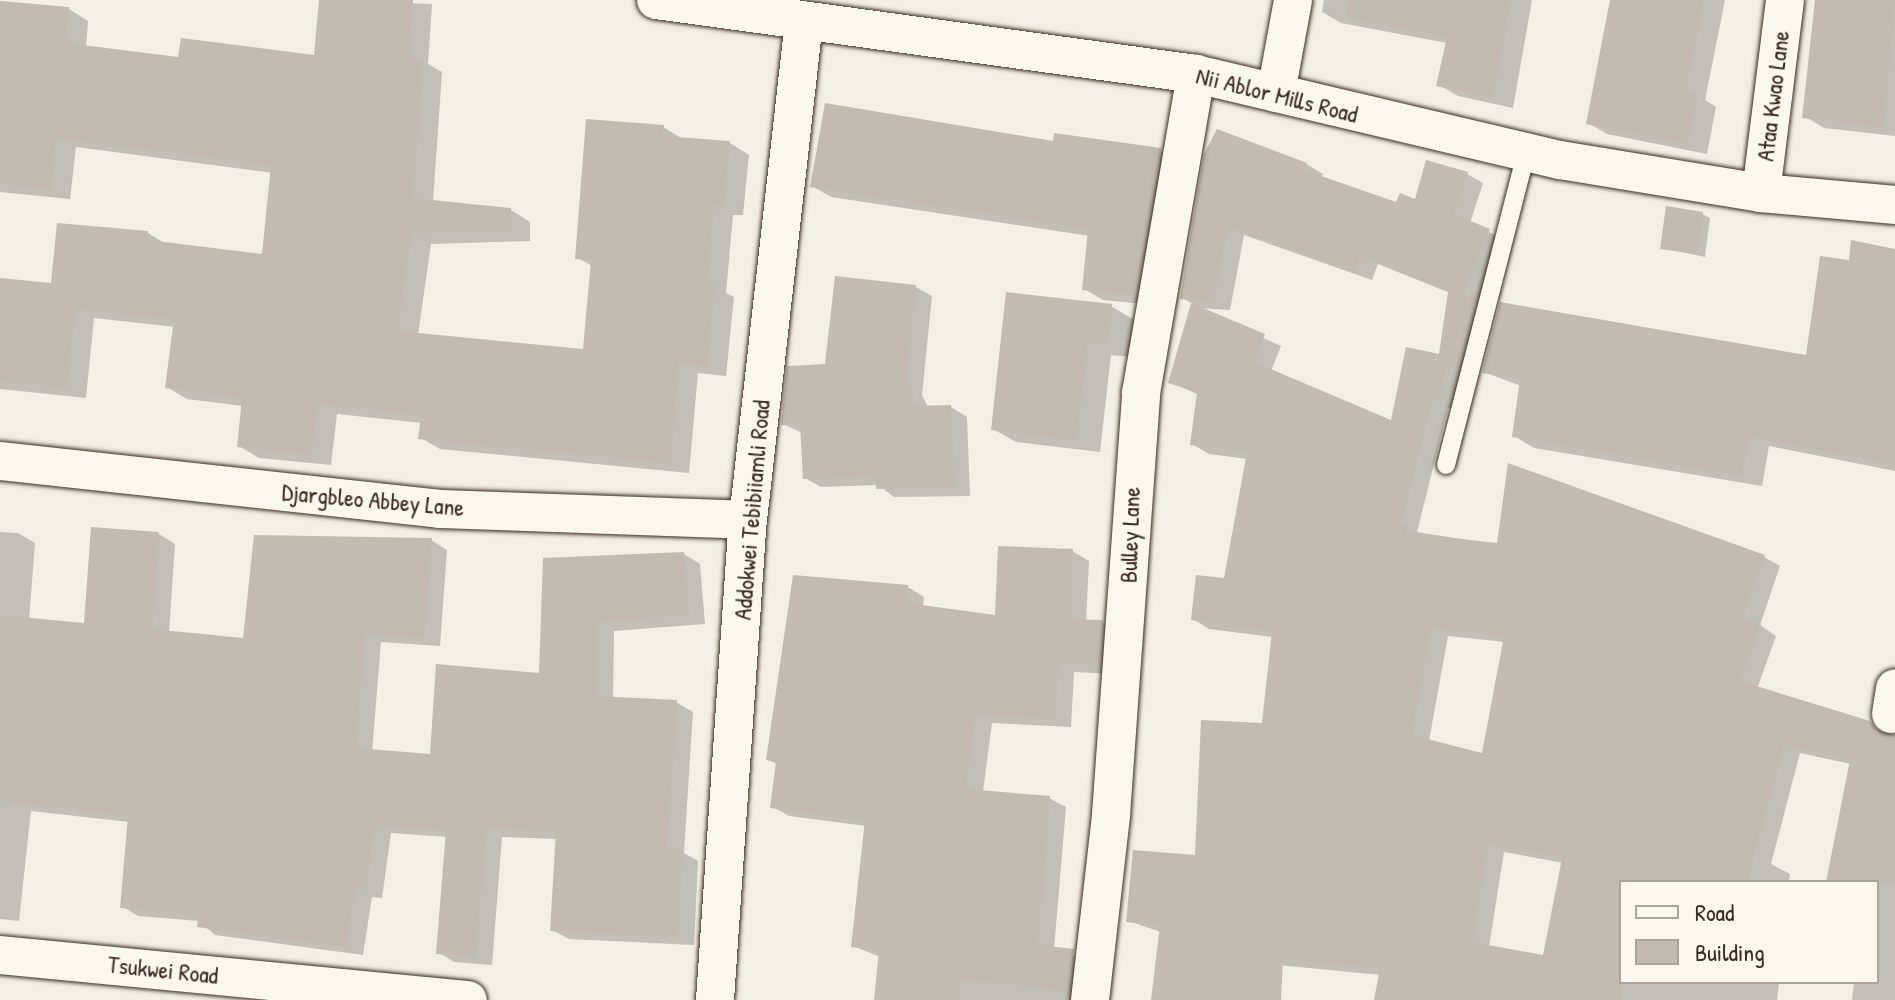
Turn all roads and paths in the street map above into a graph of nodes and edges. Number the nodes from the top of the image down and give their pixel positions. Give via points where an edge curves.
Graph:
1 (656, 0) edge
2 (1293, 0) edge
3 (1785, 0) edge
4 (804, 21) junction
5 (1196, 74) junction
6 (1276, 93) junction
7 (1526, 153) junction
8 (1761, 193) junction
9 (1895, 205) edge
10 (0, 461) edge
11 (1446, 465) dead end
12 (748, 520) junction
13 (0, 955) edge
14 (468, 1000) edge
15 (715, 1000) edge
16 (1090, 1000) edge

1 - 4 street, Nii Ablor Mills Road
2 - 6 street
3 - 8 street, Ataa Kwao Lane
4 - 5 street, Nii Ablor Mills Road
4 - 12 street, Addokwei Tebibiiamli Road
5 - 6 street, Nii Ablor Mills Road
5 - 16 street, Bulley Lane via 1141,393 1111,815
6 - 7 street, Nii Ablor Mills Road
7 - 8 street, Nii Ablor Mills Road
7 - 11 lane
8 - 9 street, Nii Ablor Mills Road
10 - 12 street, Djargbleo Abbey Lane via 439,509
12 - 15 street, Addokwei Tebibiiamli Road
13 - 14 street, Tsukwei Road

